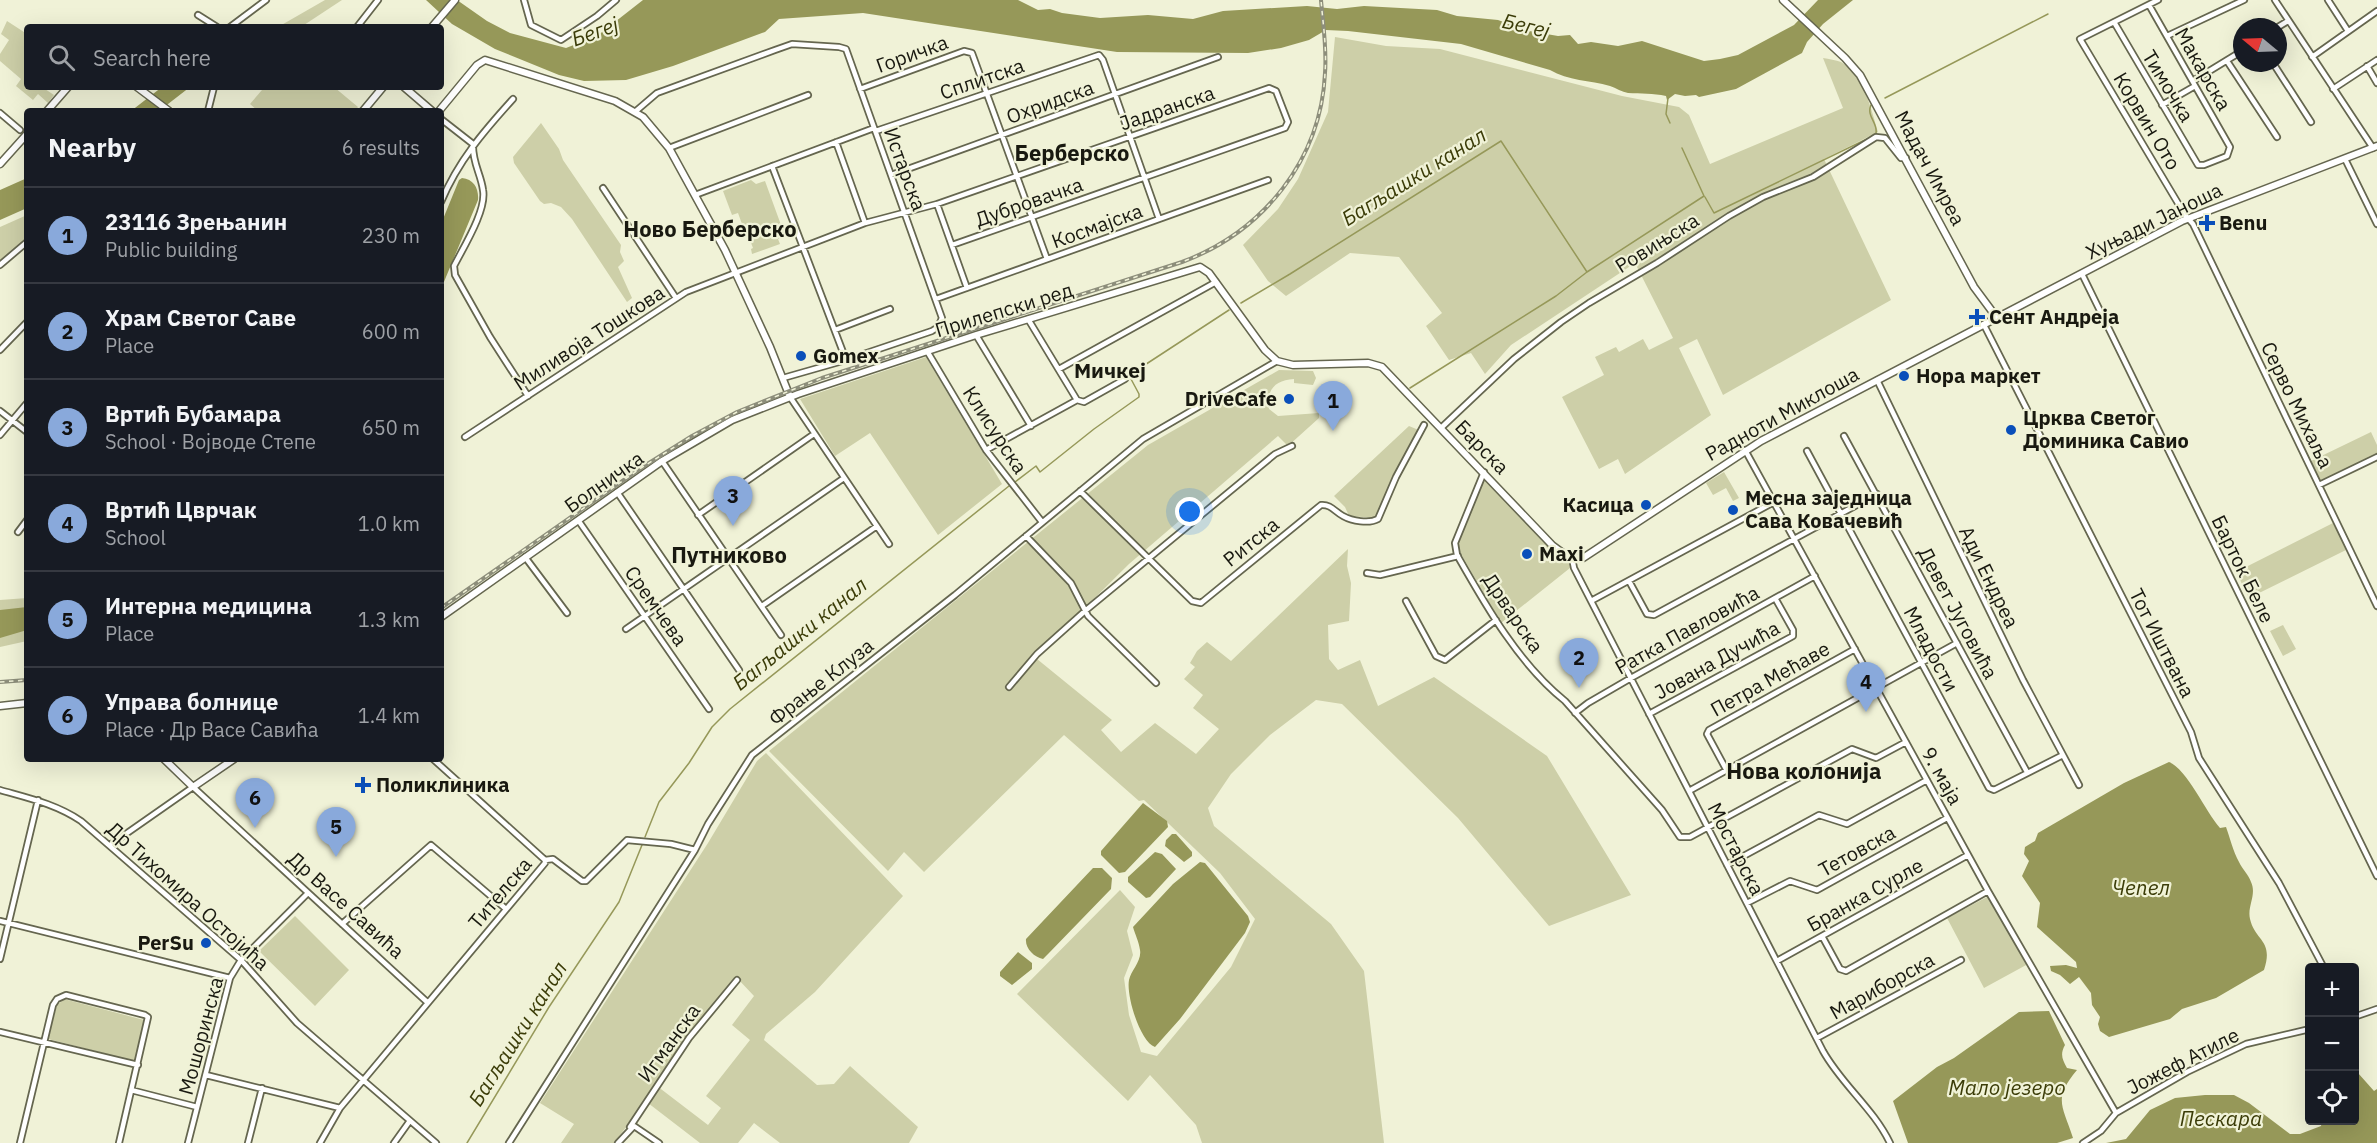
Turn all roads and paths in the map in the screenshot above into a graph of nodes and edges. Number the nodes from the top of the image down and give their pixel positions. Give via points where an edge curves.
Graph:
1 (266, 0) edge
2 (378, 0) edge
3 (455, 0) edge
4 (524, 0) edge
5 (616, 0) edge
6 (1783, 0) edge
7 (2158, 0) edge
8 (2244, 0) edge
9 (2275, 0) edge
10 (2328, 0) edge
11 (2149, 5) junction
12 (2377, 11) edge
13 (198, 15) dead end
14 (2288, 21) joint
15 (2114, 22) junction
16 (212, 24) edge
17 (234, 24) edge
18 (359, 24) edge
19 (435, 24) edge
20 (2348, 31) junction
21 (2167, 36) junction
22 (1218, 57) dead end
23 (2312, 57) junction
24 (2233, 58) edge
25 (2377, 60) edge
26 (2227, 62) junction
27 (2367, 66) junction
28 (2278, 72) edge
29 (2377, 83) edge
30 (2194, 84) junction
31 (860, 88) junction
32 (2333, 88) junction
33 (65, 90) edge
34 (141, 90) edge
35 (212, 90) edge
36 (380, 90) edge
37 (408, 90) edge
38 (987, 93) junction
39 (1114, 94) junction
40 (808, 95) dead end
41 (513, 99) dead end
42 (2162, 105) junction
43 (50, 108) edge
44 (165, 108) edge
45 (209, 108) edge
46 (366, 108) edge
47 (428, 108) edge
48 (442, 108) edge
49 (636, 111) junction
50 (0, 113) edge
51 (444, 121) edge
52 (2312, 122) dead end
53 (1286, 128) joint
54 (875, 129) junction
55 (20, 130) dead end
56 (1002, 135) junction
57 (24, 137) edge
58 (1129, 137) junction
59 (2277, 137) dead end
60 (836, 142) junction
61 (473, 144) junction
62 (2375, 147) edge
63 (669, 148) junction
64 (1906, 158) junction
65 (2345, 159) junction
66 (460, 163) junction
67 (0, 164) edge
68 (2198, 165) joint
69 (772, 166) junction
70 (475, 167) junction
71 (891, 175) junction
72 (1017, 176) junction
73 (1144, 177) junction
74 (1268, 180) dead end
75 (603, 188) dead end
76 (695, 195) junction
77 (444, 196) edge
78 (937, 204) junction
79 (905, 213) junction
80 (1032, 216) junction
81 (2189, 218) junction
82 (1159, 219) junction
83 (865, 223) junction
84 (2377, 224) edge
85 (952, 244) junction
86 (24, 245) edge
87 (803, 247) junction
88 (1047, 259) junction
89 (0, 265) edge
90 (736, 274) junction
91 (2082, 274) junction
92 (1216, 282) junction
93 (967, 288) junction
94 (676, 298) junction
95 (936, 299) junction
96 (890, 309) dead end
97 (1997, 318) junction
98 (1029, 319) junction
99 (24, 325) edge
100 (1984, 325) junction
101 (835, 330) junction
102 (976, 335) junction
103 (0, 350) edge
104 (927, 351) junction
105 (846, 360) junction
106 (1277, 361) junction
107 (1059, 369) junction
108 (783, 378) junction
109 (1125, 380) dead end
110 (1877, 380) junction
111 (798, 394) joint
112 (528, 396) junction
113 (790, 397) junction
114 (1077, 400) junction
115 (24, 406) edge
116 (0, 411) edge
117 (12, 420) junction
118 (1424, 425) dead end
119 (1031, 426) junction
120 (1441, 428) junction
121 (24, 430) edge
122 (814, 434) junction
123 (0, 435) edge
124 (1844, 436) dead end
125 (465, 437) dead end
126 (1292, 446) dead end
127 (986, 450) junction
128 (1745, 450) junction
129 (1807, 451) dead end
130 (2377, 457) edge
131 (662, 462) junction
132 (1484, 472) junction
133 (844, 478) junction
134 (2319, 485) junction
135 (1080, 491) junction
136 (617, 492) junction
137 (1877, 494) junction
138 (1774, 502) junction
139 (698, 514) junction
140 (1841, 514) junction
141 (578, 520) junction
142 (1042, 522) junction
143 (24, 524) edge
144 (877, 526) junction
145 (18, 532) dead end
146 (1026, 536) junction
147 (1795, 539) junction
148 (889, 544) dead end
149 (525, 556) junction
150 (1458, 556) junction
151 (729, 558) junction
152 (1572, 558) junction
153 (1147, 559) junction
154 (1367, 573) dead end
155 (1815, 576) junction
156 (1629, 581) junction
157 (684, 589) junction
158 (1775, 597) junction
159 (1406, 601) dead end
160 (1591, 601) junction
161 (762, 606) junction
162 (2377, 606) edge
163 (1085, 612) junction
164 (567, 613) dead end
165 (444, 615) edge
166 (645, 616) junction
167 (1496, 620) junction
168 (626, 629) dead end
169 (781, 635) dead end
170 (1957, 643) junction
171 (1855, 649) junction
172 (1921, 662) junction
173 (740, 670) dead end
174 (1631, 678) junction
175 (1156, 683) dead end
176 (1009, 687) dead end
177 (1876, 687) junction
178 (24, 703) edge
179 (0, 706) edge
180 (709, 710) dead end
181 (1575, 713) junction
182 (1649, 714) junction
183 (1906, 742) junction
184 (2063, 755) junction
185 (167, 762) edge
186 (230, 762) edge
187 (436, 762) edge
188 (1727, 771) junction
189 (2026, 772) junction
190 (1927, 780) junction
191 (2079, 784) dead end
192 (193, 788) junction
193 (0, 790) edge
194 (1689, 791) junction
195 (38, 800) junction
196 (1947, 818) junction
197 (1708, 828) junction
198 (110, 844) junction
199 (695, 850) junction
200 (1968, 855) junction
201 (545, 860) junction
202 (1727, 865) junction
203 (2377, 876) edge
204 (1988, 891) junction
205 (308, 893) junction
206 (1747, 903) junction
207 (506, 909) junction
208 (0, 921) edge
209 (9, 923) junction
210 (342, 924) junction
211 (1822, 936) junction
212 (0, 959) edge
213 (241, 960) junction
214 (1961, 960) dead end
215 (1777, 961) junction
216 (2321, 963) edge
217 (230, 978) junction
218 (737, 980) dead end
219 (427, 1002) junction
220 (2377, 1009) edge
221 (2359, 1016) edge
222 (2305, 1030) edge
223 (0, 1032) edge
224 (1817, 1038) junction
225 (44, 1043) junction
226 (138, 1065) junction
227 (206, 1075) junction
228 (362, 1081) junction
229 (261, 1088) junction
230 (131, 1090) junction
231 (198, 1107) junction
232 (339, 1108) junction
233 (2116, 1113) junction
234 (409, 1122) junction
235 (630, 1127) junction
236 (20, 1143) edge
237 (119, 1143) edge
238 (188, 1143) edge
239 (248, 1143) edge
240 (320, 1143) edge
241 (394, 1143) edge
242 (436, 1143) edge
243 (509, 1143) edge
244 (618, 1143) edge
245 (659, 1143) edge
246 (1890, 1143) edge
247 (2083, 1143) edge

1 - 17 street
2 - 18 street
3 - 19 street
4 - 5 street via 531,25 561,40
6 - 64 street, Мадач Имреа via 1860,75
7 - 11 street
8 - 21 street
9 - 14 street
10 - 20 street
11 - 15 street
11 - 21 street, Макарска
12 - 20 street
13 - 16 street
14 - 23 street
15 - 42 street, Тимочка
15 - 81 street, Корвин Ото via 2080,39
20 - 23 street
21 - 30 street, Макарска
22 - 39 street, Охридска
23 - 32 street
24 - 26 street
25 - 27 street
26 - 30 street
26 - 59 street
27 - 29 street
27 - 32 street
28 - 52 street
30 - 42 street
30 - 68 street, Макарска via 2230,149 2227,156
31 - 38 street, Горичка via 964,51 974,55
31 - 49 street, Истарска via 846,49 790,45 657,93
31 - 54 street, Истарска
32 - 62 street
33 - 43 street
34 - 44 street
35 - 45 street
36 - 46 street
37 - 47 street
38 - 39 street, Сплитска via 1097,55 1103,60
38 - 54 street, Сплитска
38 - 56 street
39 - 56 street, Охридска
39 - 58 street
40 - 63 street
41 - 61 street
42 - 68 street, Тимочка
48 - 49 street via 482,60
49 - 63 street
50 - 55 street
51 - 61 street
53 - 58 street, Јадранска via 1276,91 1269,88
53 - 73 street, Дубровачка
54 - 60 street, Сплитска
54 - 71 street, Истарска
56 - 71 street, Охридска
56 - 72 street
57 - 67 street
58 - 72 street, Јадранска
58 - 73 street
60 - 69 street, Сплитска
60 - 83 street
61 - 66 street
61 - 70 street
62 - 65 street, Хуњади Јаноша
63 - 76 street
64 - 97 street, Мадач Имреа via 1974,287
64 - 120 street, Ровињска via 1898,156 1885,138 1876,137 1813,177 1728,216 1561,322 1497,374
65 - 81 street, Хуњади Јаноша
65 - 84 street
66 - 70 street
66 - 77 street
69 - 76 street, Сплитска
69 - 87 street
70 - 112 street via 484,198 454,266 455,274
71 - 79 street, Истарска
72 - 78 street, Јадранска
72 - 80 street
73 - 80 street, Дубровачка
73 - 82 street
74 - 82 street, Космајска
75 - 94 street
76 - 90 street
78 - 79 street, Јадранска
78 - 85 street
79 - 83 street, Јадранска
79 - 95 street, Истарска
80 - 85 street, Дубровачка
80 - 88 street
81 - 91 street, Хуњади Јаноша
81 - 134 street, Серво Михаља
82 - 88 street, Космајска
83 - 87 street, Јадранска
85 - 93 street
86 - 89 street
87 - 90 street, Миливоја Тошкова
87 - 101 street
88 - 93 street, Космајска
90 - 94 street, Миливоја Тошкова
90 - 108 street
91 - 97 street, Хуњади Јаноша
91 - 203 street, Барток Беле
92 - 98 street, Прилепски ред via 1205,269 1192,268
92 - 106 street
92 - 107 street
93 - 95 street, Космајска
94 - 112 street, Миливоја Тошкова
95 - 105 street, Истарска via 942,318 935,329
96 - 101 street
97 - 100 street, Хуњади Јаноша
98 - 102 street, Прилепски ред
98 - 107 street
99 - 103 street
100 - 110 street, Радноти Миклоша
100 - 216 street, Тот Иштвана via 2191,732 2199,758 2279,883
101 - 105 street
102 - 104 street, Прилепски ред
102 - 119 street
104 - 111 street, Прилепски ред
104 - 127 street, Клисурска
105 - 108 street, Истарска
106 - 120 street, Барска via 1293,365 1375,363
106 - 135 street, Фрање Клуза via 1143,439
107 - 114 street
108 - 113 street
109 - 114 street via 1084,402
110 - 128 street, Радноти Миклоша
110 - 184 street, Ади Ендреа via 1984,603
111 - 113 street, Болничка
112 - 125 street, Миливоја Тошкова
113 - 122 street
113 - 131 street, Болничка via 732,420
114 - 119 street
115 - 117 street
116 - 117 street
117 - 121 street
117 - 123 street
118 - 153 street, Ритска via 1375,522 1349,518 1321,505 1201,603 1192,602
119 - 127 street
120 - 132 street, Барска
122 - 133 street
122 - 139 street
124 - 137 street, Девет Југовића
126 - 153 street via 1275,454
127 - 142 street, Клисурска
128 - 138 street, 9. маја
128 - 152 street, Радноти Миклоша via 1591,554
129 - 140 street, Младости
130 - 134 street
131 - 136 street, Болничка
131 - 139 street
132 - 150 street via 1455,543
132 - 152 street, Барска via 1553,546
133 - 144 street
133 - 151 street
134 - 162 street, Серво Михаља
135 - 142 street, Фрање Клуза
135 - 153 street, Ритска
136 - 141 street, Болничка
136 - 157 street
137 - 140 street
137 - 170 street, Девет Југовића
138 - 147 street, 9. маја
138 - 156 street
139 - 151 street
140 - 147 street
140 - 172 street, Младости
141 - 149 street, Болничка
141 - 166 street, Сремчева
142 - 146 street, Фрање Клуза
143 - 145 street
144 - 148 street
144 - 161 street
146 - 163 street via 1071,583
146 - 199 street, Фрање Клуза via 752,755
147 - 155 street, 9. маја
147 - 156 street via 1654,615 1647,614
149 - 164 street
149 - 165 street, Болничка
150 - 154 street via 1380,574
150 - 167 street, Дрварска
151 - 157 street
151 - 161 street
152 - 160 street, Мостарска
153 - 163 street
155 - 158 street, Ратка Павловића
155 - 171 street, 9. маја
156 - 160 street
157 - 166 street
157 - 173 street
158 - 174 street, Ратка Павловића
158 - 182 street, Јована Дучића via 1793,636
159 - 167 street via 1440,659 1448,658
160 - 174 street, Мостарска
161 - 169 street
163 - 175 street
163 - 176 street via 1037,654
166 - 168 street
166 - 180 street, Сремчева
167 - 181 street, Дрварска via 1549,689
170 - 172 street
170 - 189 street, Девет Југовића
171 - 177 street, 9. маја
171 - 188 street, Петра Мећаве via 1709,730 1708,736
172 - 177 street
172 - 189 street, Младости via 1990,789
174 - 181 street, Ратка Павловића
174 - 182 street, Мостарска
177 - 183 street, 9. маја
177 - 188 street
178 - 179 street
181 - 197 street, Дрварска via 1662,810 1680,837 1686,839
182 - 194 street, Мостарска
183 - 190 street, 9. маја
183 - 197 street via 1876,758 1852,749
184 - 189 street, Младости
184 - 191 street, Ади Ендреа
185 - 192 street, Др Васе Савића
186 - 192 street
187 - 201 street
188 - 194 street
190 - 196 street, 9. маја
190 - 202 street via 1847,824 1819,815
192 - 198 street
192 - 205 street, Др Васе Савића
193 - 195 street, Др Тихомира Остојића
194 - 197 street, Мостарска
195 - 198 street, Др Тихомира Остојића via 75,816
195 - 209 street
196 - 200 street, 9. маја
196 - 206 street, Тетовска via 1816,890 1790,881
197 - 202 street, Мостарска
198 - 213 street, Др Тихомира Остојића
199 - 201 street, Тителска via 627,840 586,881 553,859
199 - 243 street, Фрање Клуза
200 - 204 street, 9. маја
200 - 211 street, Бранка Сурле
201 - 207 street, Тителска
202 - 206 street, Мостарска
204 - 211 street via 1846,971 1841,970
204 - 233 street, 9. маја
205 - 210 street, Др Васе Савића
205 - 213 street, Мошоринска
206 - 215 street, Мостарска
207 - 210 street via 430,846
207 - 219 street, Тителска
208 - 209 street
209 - 212 street
209 - 217 street
210 - 219 street, Др Васе Савића
211 - 215 street, Бранка Сурле
213 - 217 street, Мошоринска
213 - 228 street, Др Тихомира Остојића via 297,1023
214 - 224 street, Мариборска
215 - 224 street, Мостарска
217 - 227 street, Мошоринска
218 - 235 street, Игманска via 688,1038
219 - 228 street, Тителска
220 - 221 street
222 - 233 street, Јожеф Атиле via 2246,1044 2178,1076
223 - 225 street
224 - 246 street, Мостарска via 1829,1061 1870,1111
225 - 226 street
225 - 226 street via 53,1005 63,995 145,1015 148,1020
225 - 236 street
226 - 230 street
227 - 229 street
227 - 231 street, Мошоринска
228 - 232 street, Тителска
228 - 234 street
229 - 232 street
229 - 239 street
230 - 231 street
230 - 237 street
231 - 238 street, Мошоринска
232 - 240 street, Тителска
233 - 247 street, Јожеф Атиле via 2101,1131
234 - 241 street
234 - 242 street
235 - 244 street, Игманска
235 - 245 street via 638,1127

